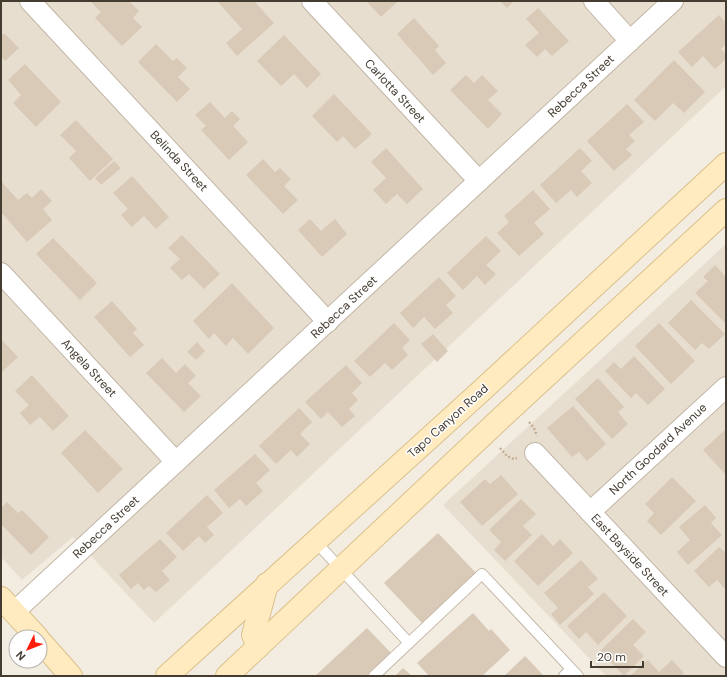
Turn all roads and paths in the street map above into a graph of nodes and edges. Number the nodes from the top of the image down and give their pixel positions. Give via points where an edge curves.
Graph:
1 (30, 1) edge
2 (312, 1) edge
3 (594, 1) edge
4 (673, 1) edge
5 (630, 41) junction
6 (726, 164) edge
7 (479, 181) junction
8 (726, 210) edge
9 (1, 274) edge
10 (328, 322) junction
11 (726, 387) edge
12 (535, 452) dead end
13 (176, 462) junction
14 (590, 512) junction
15 (315, 541) junction
16 (340, 569) junction
17 (267, 584) junction
18 (8, 605) edge
19 (30, 629) edge
20 (409, 643) junction
21 (258, 647) junction
22 (48, 650) edge
23 (726, 657) edge
24 (571, 674) edge
25 (71, 676) edge
26 (167, 676) edge
27 (227, 676) edge
28 (374, 676) edge

1 - 10 street, Belinda Street
2 - 7 street, Carlotta Street
3 - 5 street
4 - 5 street, Rebecca Street
5 - 7 street, Rebecca Street
6 - 15 main road, Tapo Canyon Road
7 - 10 street, Rebecca Street
8 - 16 main road
9 - 13 street, Angela Street
10 - 13 street, Rebecca Street
11 - 14 street, North Goodard Avenue
12 - 14 street, East Bayside Street
13 - 18 street, Rebecca Street
14 - 23 street, East Bayside Street
15 - 16 lane
15 - 17 main road, Tapo Canyon Road
16 - 20 lane
16 - 21 main road
17 - 21 main road via 253,635
17 - 26 main road, Tapo Canyon Road
18 - 19 main road
20 - 24 lane via 482,574
20 - 28 lane
21 - 27 main road
22 - 25 main road

